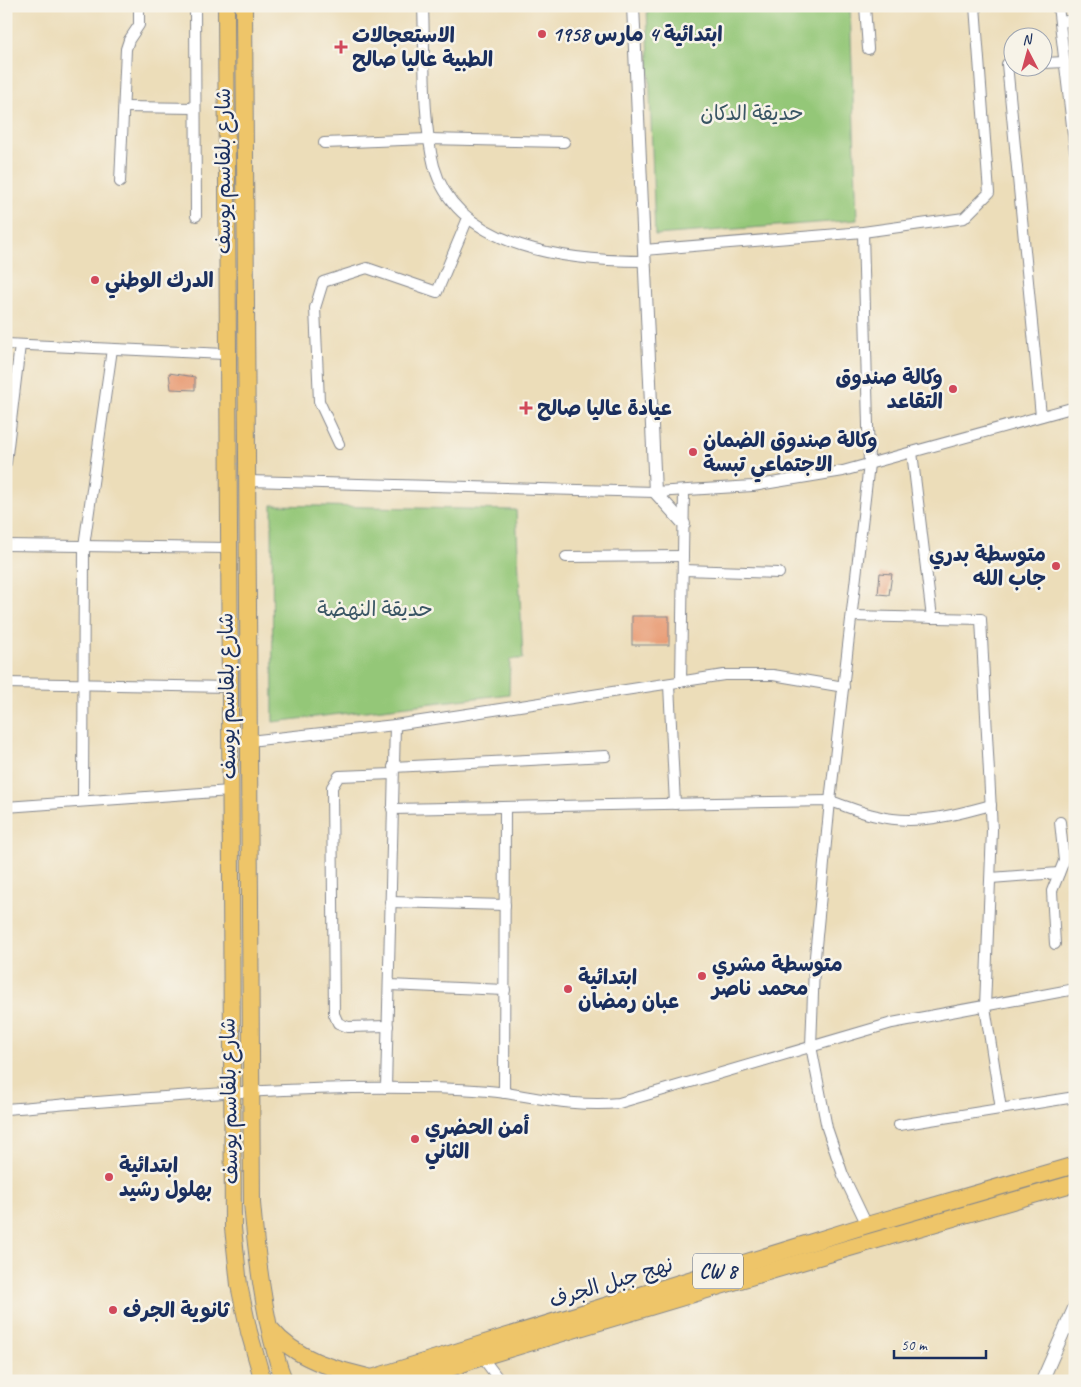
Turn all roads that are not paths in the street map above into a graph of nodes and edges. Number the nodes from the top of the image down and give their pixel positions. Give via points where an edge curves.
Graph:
1 (139, 6) edge
2 (195, 6) edge
3 (226, 6) edge
4 (244, 6) edge
5 (424, 6) edge
6 (633, 6) edge
7 (865, 6) edge
8 (975, 6) edge
9 (1058, 6) edge
10 (1075, 20) edge
11 (1060, 22) junction
12 (868, 49) dead end
13 (1054, 62) edge
14 (1064, 62) junction
15 (1007, 78) edge
16 (124, 107) junction
17 (196, 108) junction
18 (428, 139) junction
19 (564, 142) dead end
20 (324, 143) dead end
21 (1075, 151) edge
22 (120, 182) dead end
23 (196, 216) dead end
24 (468, 218) junction
25 (863, 232) junction
26 (644, 256) junction
27 (6, 344) edge
28 (20, 345) junction
29 (112, 349) junction
30 (225, 354) junction
31 (1075, 407) edge
32 (1041, 416) junction
33 (339, 444) dead end
34 (7, 452) edge
35 (912, 452) junction
36 (6, 463) edge
37 (869, 464) junction
38 (246, 481) junction
39 (684, 491) junction
40 (655, 492) junction
41 (684, 524) junction
42 (6, 545) edge
43 (84, 546) junction
44 (229, 548) junction
45 (683, 556) junction
46 (566, 557) dead end
47 (682, 570) junction
48 (779, 573) dead end
49 (852, 616) junction
50 (932, 618) junction
51 (6, 682) edge
52 (681, 682) junction
53 (669, 684) junction
54 (85, 685) junction
55 (230, 687) junction
56 (844, 687) junction
57 (395, 726) junction
58 (249, 741) junction
59 (606, 756) dead end
60 (393, 770) junction
61 (230, 791) junction
62 (830, 801) junction
63 (83, 802) junction
64 (675, 804) junction
65 (991, 805) junction
66 (6, 807) edge
67 (505, 807) junction
68 (392, 809) junction
69 (1060, 822) dead end
70 (1059, 873) junction
71 (991, 878) junction
72 (390, 902) junction
73 (505, 905) junction
74 (1055, 944) dead end
75 (388, 985) junction
76 (1075, 989) edge
77 (505, 990) junction
78 (985, 1006) junction
79 (388, 1026) junction
80 (811, 1046) junction
81 (386, 1088) junction
82 (232, 1092) junction
83 (251, 1092) junction
84 (504, 1093) junction
85 (1075, 1097) edge
86 (6, 1109) edge
87 (1001, 1109) junction
88 (900, 1125) dead end
89 (1075, 1165) edge
90 (1075, 1183) edge
91 (867, 1225) junction
92 (1075, 1306) edge
93 (269, 1326) junction
94 (1070, 1329) edge
95 (482, 1357) junction
96 (367, 1379) edge
97 (263, 1381) edge
98 (285, 1381) edge
99 (414, 1381) edge
100 (500, 1381) edge
101 (1042, 1381) edge

1 - 16 street via 139,26 126,49
2 - 17 street
3 - 30 main road, شارع بلقاسم يوسف
4 - 38 main road, شارع بلقاسم يوسف
5 - 18 street
6 - 26 street
7 - 12 street
8 - 25 street via 989,193 964,218
9 - 11 street
10 - 11 street
11 - 14 street
13 - 14 street
14 - 21 street
15 - 32 street
16 - 17 street
16 - 22 street
17 - 23 street
18 - 19 street
18 - 20 street
18 - 24 street via 434,168 448,196
24 - 26 street via 499,237 536,249 602,261
24 - 33 street via 437,292 368,268 323,282 315,308 319,401
25 - 26 street
25 - 37 street
26 - 40 street
27 - 28 street
28 - 29 street
28 - 34 street
29 - 30 street
29 - 43 street
30 - 44 main road, شارع بلقاسم يوسف
31 - 32 street
32 - 35 street
34 - 36 street
35 - 37 street
35 - 50 street
37 - 39 street via 792,481
37 - 49 street
38 - 40 street
38 - 58 main road, شارع بلقاسم يوسف
39 - 40 street
39 - 41 street
40 - 41 street
41 - 45 street
42 - 43 street
43 - 44 street
43 - 54 street
44 - 55 main road, شارع بلقاسم يوسف
45 - 46 street
45 - 47 street
47 - 48 street
47 - 52 street
49 - 50 street
49 - 56 street
50 - 65 street via 981,619
51 - 54 street
52 - 53 street
52 - 56 street via 747,674
53 - 57 street
53 - 64 street
54 - 55 street
54 - 63 street
55 - 61 main road, شارع بلقاسم يوسف
56 - 62 street
57 - 58 street
57 - 60 street
58 - 83 main road, شارع بلقاسم يوسف
59 - 60 street
60 - 68 street
60 - 79 street via 339,776 332,788 334,1014 338,1023 348,1026
61 - 63 street
61 - 82 main road, شارع بلقاسم يوسف
62 - 64 street
62 - 65 street via 878,817 906,820 936,818
62 - 80 street via 814,967
63 - 66 street
64 - 67 street
65 - 71 street
67 - 68 street
67 - 73 street
68 - 72 street
69 - 70 street via 1064,861
70 - 71 street
70 - 74 street via 1052,891
71 - 78 street
72 - 73 street
72 - 75 street
73 - 77 street
75 - 77 street
75 - 79 street
76 - 78 street
77 - 84 street
78 - 80 street via 892,1023
78 - 87 street
79 - 81 street
80 - 84 street via 619,1103 579,1104
80 - 91 street via 826,1128 843,1175
81 - 83 street
81 - 84 street
82 - 83 street
82 - 86 street
82 - 97 main road, شارع بلقاسم يوسف via 233,1228 239,1285
83 - 93 main road, شارع بلقاسم يوسف via 252,1203 258,1269
85 - 87 street
87 - 88 street
89 - 91 main road, نهج جبل الجرف / CW 8
90 - 95 main road, نهج جبل الجرف / CW 8
91 - 96 main road, نهج جبل الجرف / CW 8
92 - 94 street
93 - 96 main road via 280,1340 308,1359
93 - 98 main road, شارع بلقاسم يوسف
94 - 101 street
95 - 99 main road, نهج جبل الجرف / CW 8
95 - 100 street

